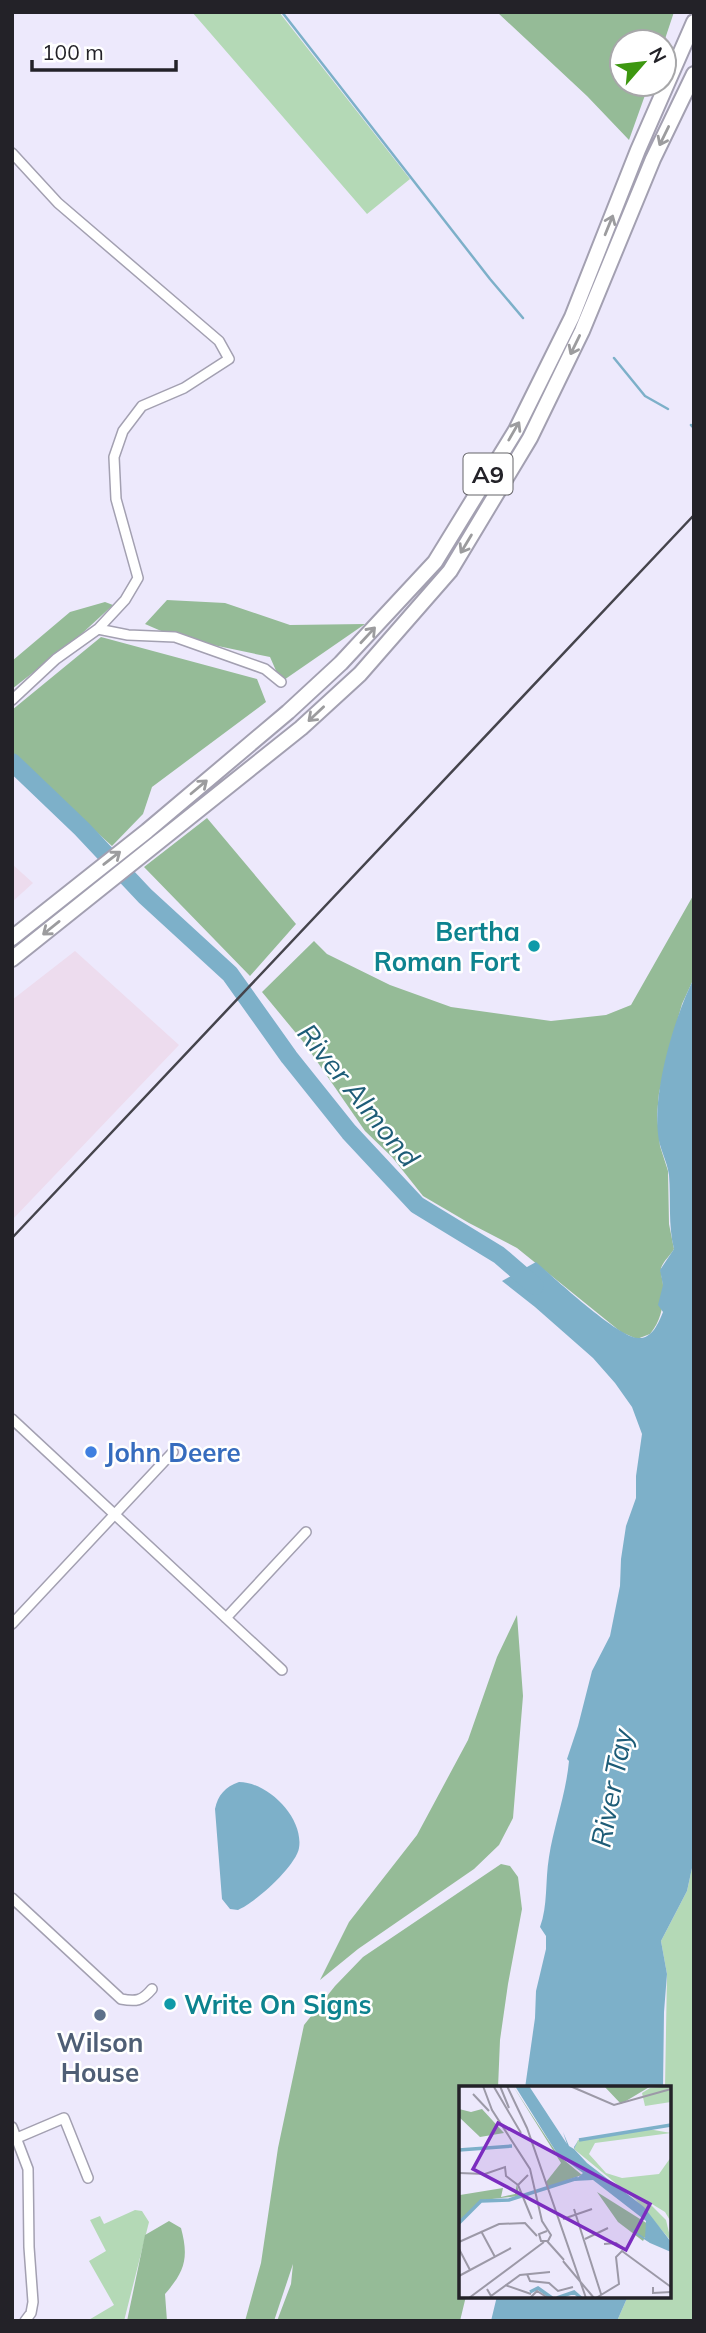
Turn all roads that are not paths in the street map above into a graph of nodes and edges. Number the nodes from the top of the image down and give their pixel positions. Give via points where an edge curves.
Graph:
1 (694, 22) edge
2 (694, 74) edge
3 (12, 153) edge
4 (98, 629) junction
5 (281, 682) dead end
6 (13, 699) edge
7 (12, 939) edge
8 (12, 959) edge
9 (12, 1419) edge
10 (173, 1452) dead end
11 (115, 1514) junction
12 (306, 1532) dead end
13 (226, 1618) junction
14 (12, 1625) edge
15 (282, 1670) dead end
16 (12, 1898) edge
17 (152, 1989) dead end
18 (12, 2127) edge
19 (17, 2138) junction
20 (88, 2178) dead end
21 (25, 2321) edge

7 -> 1 highway, A9 via 288,712 341,663 435,562 516,430 572,317
2 -> 8 highway, A9 via 530,438 450,571 360,674 301,728
3 - 4 street via 58,203 219,341 229,359 184,388 142,406 123,431 114,457 116,499 138,578
4 - 5 street via 175,637 265,669
4 - 6 street via 56,659
9 - 11 street
10 - 11 street
11 - 13 street
11 - 14 street
12 - 13 street
13 - 15 street
16 - 17 street via 121,1999 135,2002
18 - 19 street
19 - 20 street via 64,2118
19 - 21 street via 29,2169 33,2302

